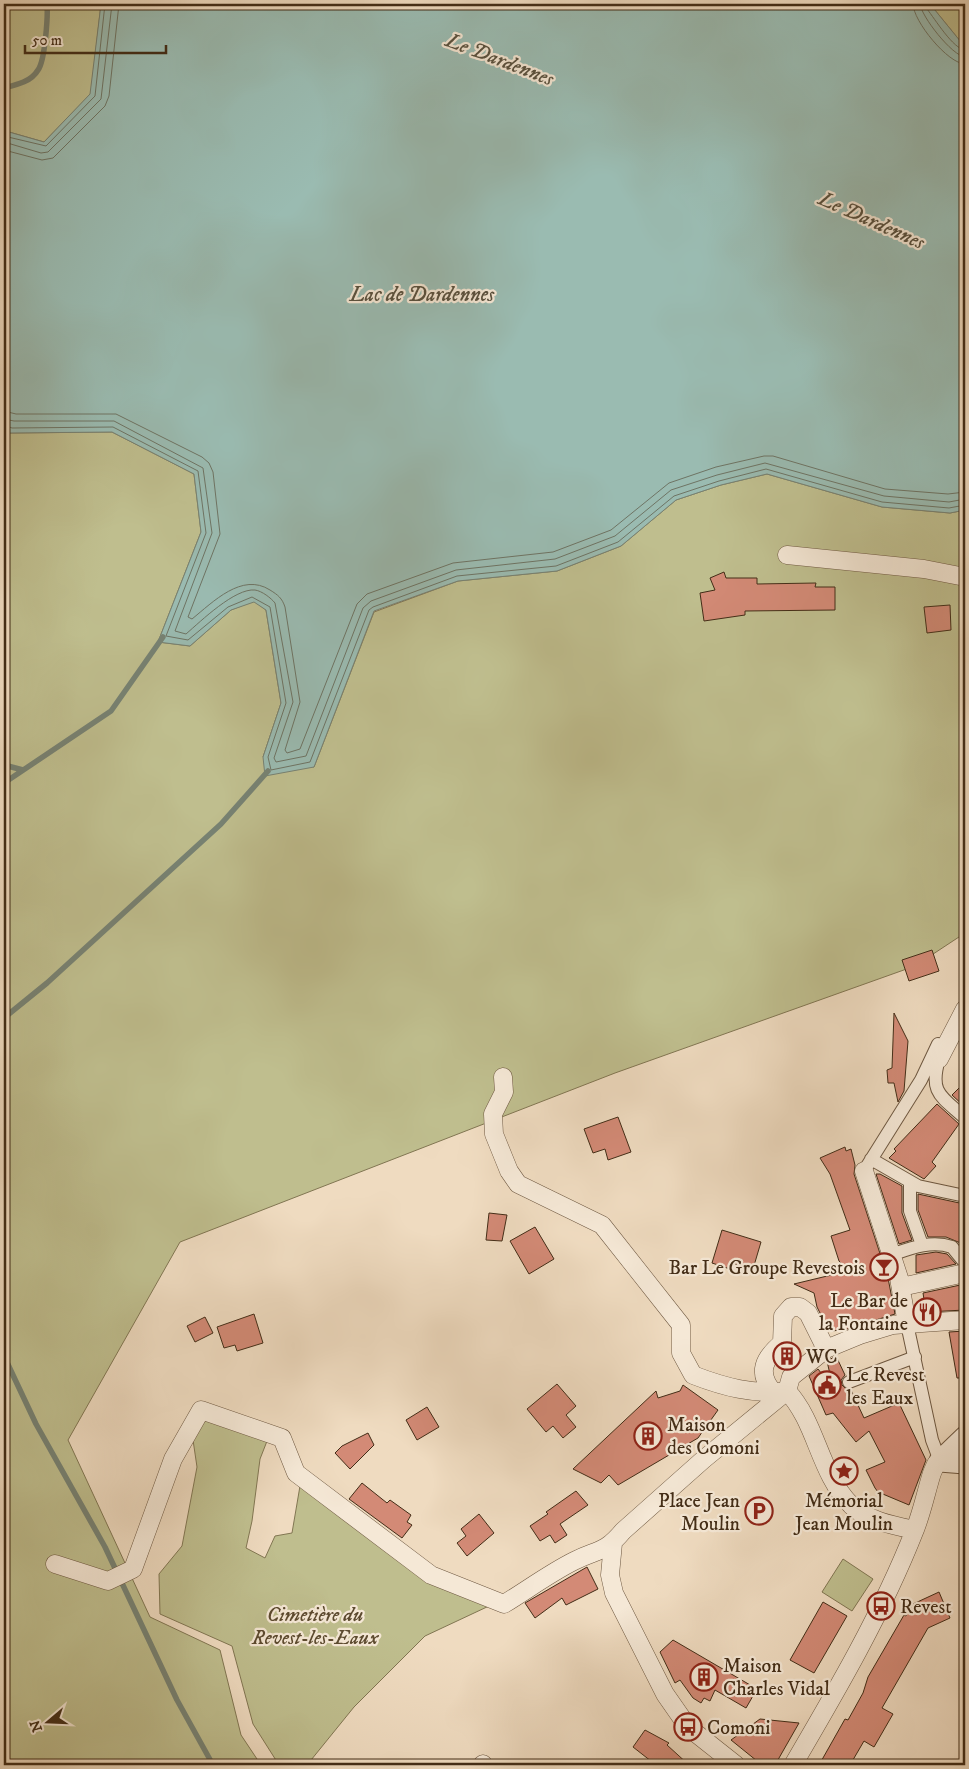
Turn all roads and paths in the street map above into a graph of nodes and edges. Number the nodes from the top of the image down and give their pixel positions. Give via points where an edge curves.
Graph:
1 (787, 555) dead end
2 (965, 577) edge
3 (965, 1009) edge
4 (954, 1031) junction
5 (939, 1059) joint
6 (503, 1077) dead end
7 (965, 1118) edge
8 (867, 1165) junction
9 (906, 1180) junction
10 (965, 1196) edge
11 (922, 1245) junction
12 (961, 1249) edge
13 (891, 1255) junction
14 (965, 1263) edge
15 (965, 1274) edge
16 (900, 1288) junction
17 (965, 1320) edge
18 (907, 1324) junction
19 (826, 1349) junction
20 (915, 1357) junction
21 (850, 1382) dead end
22 (780, 1392) junction
23 (965, 1437) edge
24 (940, 1461) junction
25 (965, 1463) edge
26 (915, 1530) junction
27 (613, 1543) junction
28 (55, 1564) dead end
29 (736, 1765) edge
30 (793, 1765) edge

1 - 2 street via 924,569
3 - 4 street
4 - 5 street
4 - 8 street via 940,1041 921,1080
5 - 7 street via 934,1074 935,1085
6 - 22 street via 504,1092 492,1114 494,1134 518,1184 602,1225 681,1325 681,1353 693,1375 751,1392
8 - 9 street
8 - 13 street
9 - 10 street via 918,1186
9 - 11 street via 910,1211
11 - 12 street
11 - 13 street
12 - 14 street
13 - 16 street
15 - 16 street
16 - 18 street
17 - 18 street
18 - 19 street via 860,1335
18 - 20 street
19 - 22 street via 791,1377
19 - 22 street via 808,1313 800,1307 791,1307 783,1316 782,1343 769,1354 764,1365 766,1384
20 - 21 street
20 - 24 street
22 - 26 street via 806,1416 833,1477 851,1506 875,1518
22 - 27 street
23 - 24 street
24 - 25 street
24 - 26 street via 932,1473
26 - 30 street via 834,1695
27 - 28 street via 597,1554 576,1560 504,1604 431,1576 296,1473 282,1438 201,1410 173,1459 130,1570 108,1581
27 - 29 street via 610,1576 618,1607 666,1694 688,1727

